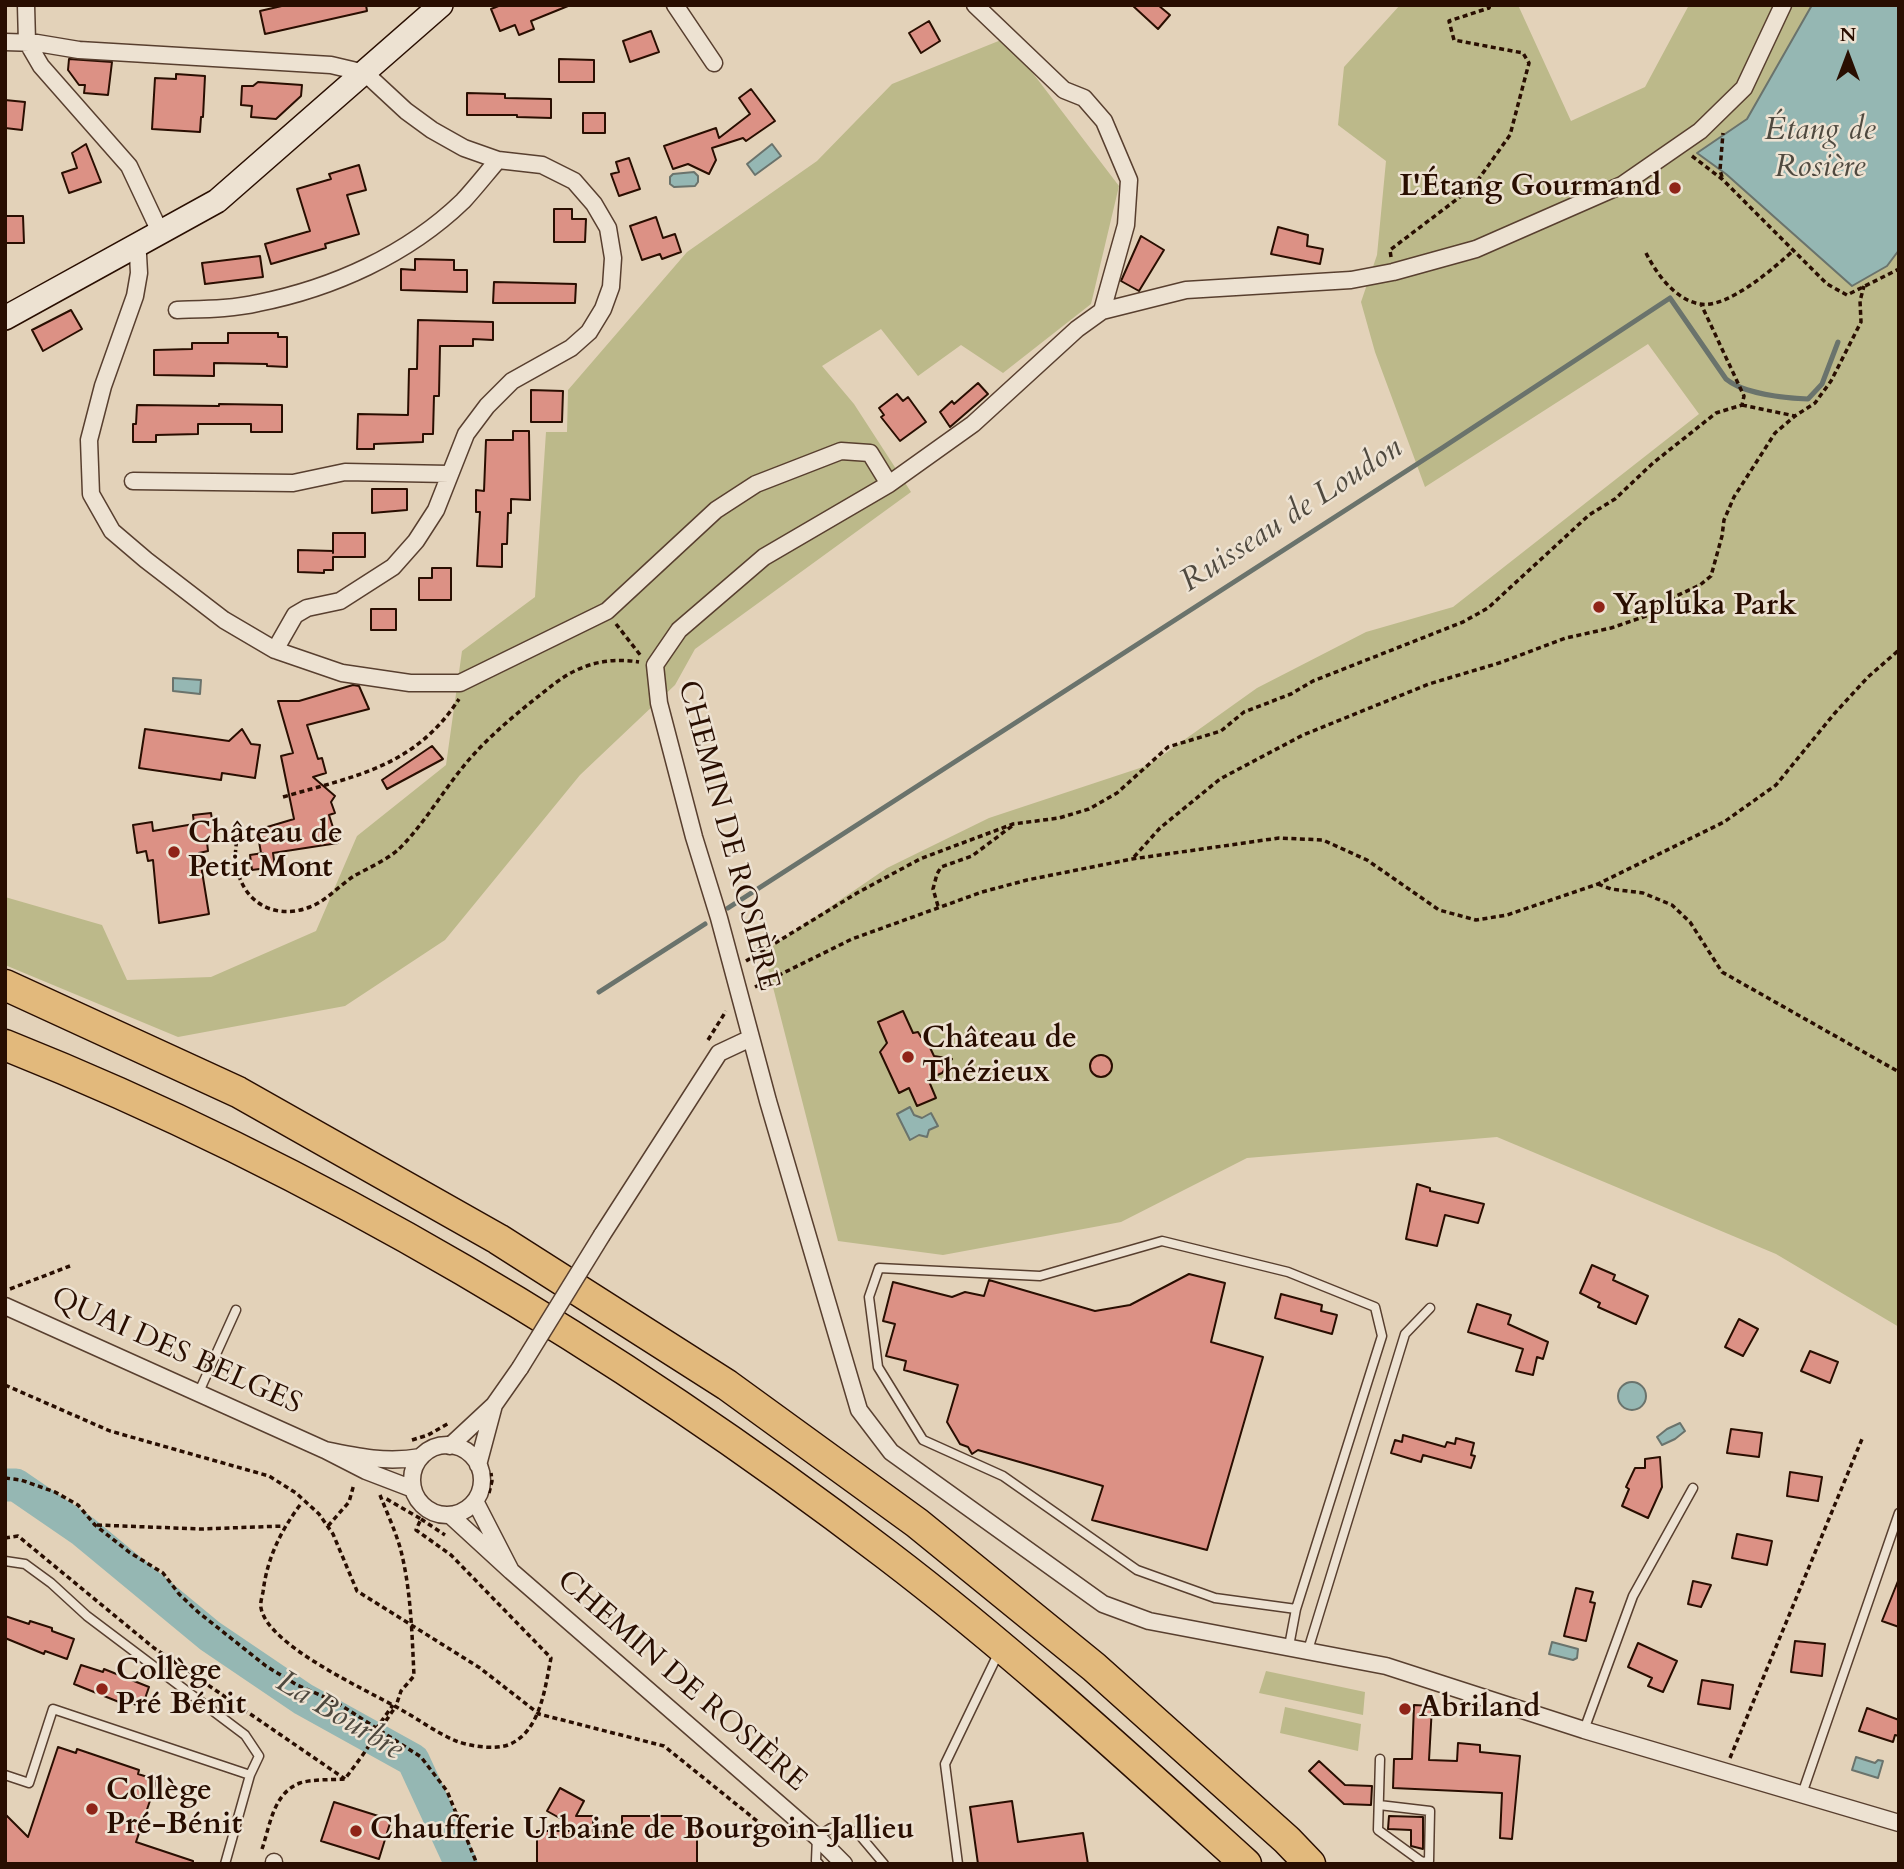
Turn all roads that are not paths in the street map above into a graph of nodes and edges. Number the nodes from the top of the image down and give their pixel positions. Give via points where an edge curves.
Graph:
1 (26, 5) edge
2 (441, 5) edge
3 (675, 5) edge
4 (975, 5) edge
5 (1783, 5) edge
6 (5, 42) edge
7 (27, 42) junction
8 (714, 63) dead end
9 (365, 73) junction
10 (498, 160) junction
11 (161, 234) junction
12 (135, 248) junction
13 (177, 310) dead end
14 (1102, 311) junction
15 (5, 318) edge
16 (449, 474) junction
17 (133, 481) dead end
18 (889, 484) junction
19 (275, 650) junction
20 (5, 985) edge
21 (751, 1038) junction
22 (5, 1045) edge
23 (5, 1306) edge
24 (1430, 1308) dead end
25 (236, 1310) dead end
26 (198, 1394) junction
27 (494, 1405) junction
28 (450, 1446) junction
29 (325, 1450) junction
30 (421, 1457) junction
31 (484, 1468) junction
32 (1693, 1488) dead end
33 (413, 1489) junction
34 (482, 1498) junction
35 (1899, 1513) edge
36 (450, 1515) junction
37 (5, 1561) edge
38 (511, 1571) junction
39 (1296, 1609) junction
40 (1289, 1646) junction
41 (1000, 1648) junction
42 (1308, 1650) junction
43 (1584, 1730) junction
44 (1380, 1759) dead end
45 (5, 1775) edge
46 (250, 1775) junction
47 (1802, 1794) junction
48 (1379, 1805) junction
49 (1899, 1823) edge
50 (817, 1837) junction
51 (225, 1864) edge
52 (819, 1864) edge
53 (844, 1864) edge
54 (884, 1864) edge
55 (958, 1864) edge
56 (1246, 1864) edge
57 (1311, 1864) edge

1 - 7 street
2 - 9 street
3 - 8 street
4 - 14 street via 1064,90 1084,98 1104,121 1129,180 1126,225
5 - 14 street, CHEMIN DE ROSIÈRE via 1744,88 1700,131 1622,185 1476,249 1393,272 1351,280 1186,290
6 - 7 street
7 - 9 street via 79,50 331,65
7 - 11 street via 41,66 129,166
9 - 10 street via 432,130
9 - 11 street via 218,201
10 - 13 street via 463,201 431,228 350,275 256,304
10 - 16 street via 542,165 574,181 608,228 611,287 589,332 512,381 487,406 466,435
11 - 12 street
12 - 15 street
12 - 19 street via 139,273 135,296 89,440 91,494 112,531 146,560 224,620
14 - 18 street, CHEMIN DE ROSIÈRE via 973,424
16 - 17 street via 345,472 293,483
16 - 19 street via 436,510 393,567 340,601 295,615
18 - 19 street via 870,453 841,451 756,484 716,510 607,611 460,683 410,683 342,673
18 - 21 street, CHEMIN DE ROSIÈRE via 764,557 679,630 655,665 659,704
20 - 57 highway via 239,1092 498,1239 727,1385 918,1522 1094,1667
21 - 27 street, CHEMIN DE ROSIÈRE, bridge via 719,1054
21 - 40 street, CHEMIN DE ROSIÈRE via 859,1410 891,1452 1103,1604 1149,1621
22 - 41 highway via 78,1074 276,1168 486,1282 702,1420 888,1556
23 - 26 street, QUAI DES BELGES
24 - 42 lane via 1405,1334
25 - 26 lane
26 - 29 street, QUAI DES BELGES
27 - 28 street, CHEMIN DE ROSIÈRE
27 - 31 street, CHEMIN DE ROSIÈRE
28 - 30 street via 439,1446
28 - 31 street via 461,1448
29 - 30 street, QUAI DES BELGES via 368,1459
29 - 33 street, QUAI DES BELGES
30 - 33 street via 415,1466
31 - 34 street
32 - 43 lane via 1633,1596
33 - 36 street via 423,1506
34 - 36 street
34 - 38 street, CHEMIN DE ROSIÈRE
35 - 47 lane
36 - 38 street, CHEMIN DE ROSIÈRE
37 - 46 lane via 25,1564 245,1735 259,1756
38 - 50 street, CHEMIN DE ROSIÈRE
39 - 39 lane via 1215,1598 1137,1570 1003,1476 923,1440 878,1367 869,1297 879,1268 1040,1276 1162,1241 1288,1272 1375,1307 1382,1336
39 - 40 lane
40 - 42 street, CHEMIN DE ROSIÈRE
41 - 55 lane via 945,1764
41 - 56 highway
42 - 43 street, CHEMIN DE ROSIÈRE via 1386,1666
43 - 47 street, CHEMIN DE ROSIÈRE
44 - 48 lane
45 - 46 lane via 29,1783 53,1709
46 - 51 lane
47 - 49 street, CHEMIN DE ROSIÈRE
48 - 48 lane via 1378,1830 1422,1862 1429,1861 1430,1811
50 - 52 lane
50 - 53 street, CHEMIN DE ROSIÈRE
50 - 54 lane via 831,1828 857,1832

